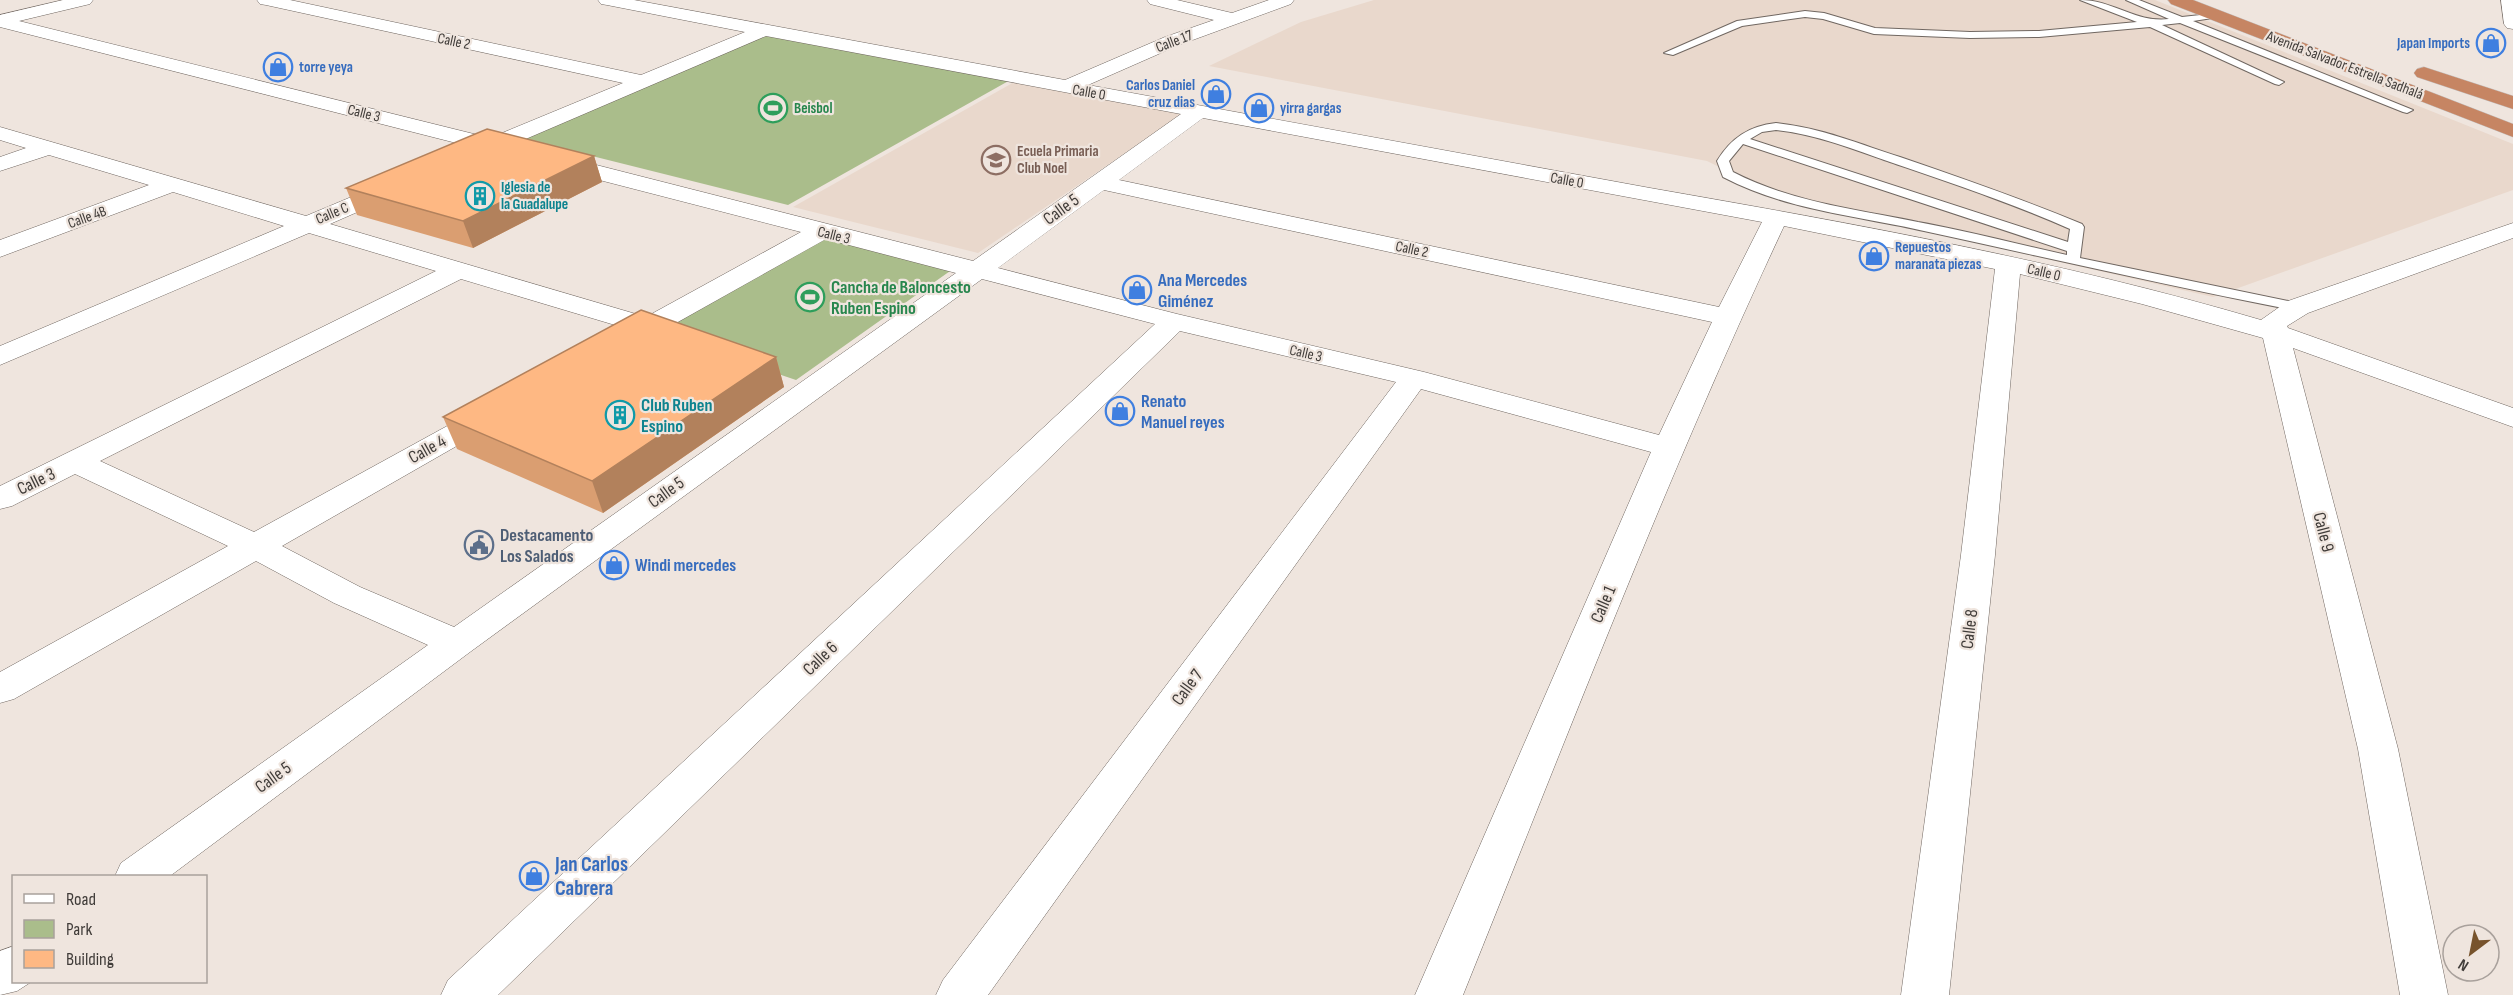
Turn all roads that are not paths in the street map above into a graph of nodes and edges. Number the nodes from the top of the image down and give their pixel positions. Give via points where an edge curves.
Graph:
1 (84, 0) edge
2 (266, 0) edge
3 (607, 0) edge
4 (1156, 0) edge
5 (1285, 0) edge
6 (2085, 0) edge
7 (2131, 0) edge
8 (2177, 0) edge
9 (2510, 0) edge
10 (2222, 5) edge
11 (1233, 19) junction
12 (2182, 20) junction
13 (0, 21) edge
14 (2151, 24) junction
15 (2513, 24) edge
16 (764, 30) junction
17 (1668, 52) dead end
18 (2403, 65) dead end
19 (642, 81) junction
20 (2279, 81) dead end
21 (1064, 88) junction
22 (2513, 103) edge
23 (2407, 110) dead end
24 (1198, 112) junction
25 (2513, 116) edge
26 (2513, 131) edge
27 (0, 133) edge
28 (1741, 140) junction
29 (493, 146) junction
30 (50, 147) junction
31 (460, 159) edge
32 (0, 164) edge
33 (416, 178) edge
34 (1098, 182) junction
35 (173, 184) junction
36 (1776, 218) junction
37 (305, 225) junction
38 (2513, 230) edge
39 (820, 232) junction
40 (0, 249) edge
41 (2074, 255) junction
42 (2008, 264) junction
43 (458, 270) junction
44 (975, 270) junction
45 (2298, 307) junction
46 (1726, 316) junction
47 (1174, 321) junction
48 (650, 327) junction
49 (2273, 333) junction
50 (598, 355) edge
51 (0, 356) edge
52 (1414, 378) junction
53 (514, 401) edge
54 (2513, 418) edge
55 (1668, 447) junction
56 (75, 462) junction
57 (0, 499) edge
58 (254, 544) junction
59 (457, 643) junction
60 (0, 689) edge
61 (138, 875) edge
62 (465, 995) edge
63 (960, 995) edge
64 (1439, 995) edge
65 (1925, 995) edge
66 (2424, 995) edge

1 - 13 street
2 - 19 street, Calle 2
3 - 16 street, Calle 0
4 - 11 street
5 - 11 street, Calle 17
6 - 14 lane
7 - 12 lane
8 - 10 highway, Avenida Salvador Estrella Sadhalá
9 - 15 street
10 - 12 lane
10 - 25 highway, Avenida Salvador Estrella Sadhalá
10 - 26 highway, Avenida Salvador Estrella Sadhalá
11 - 21 street, Calle 17
12 - 14 lane
12 - 23 lane
13 - 29 street, Calle 3
14 - 17 lane via 2038,34 1970,35 1874,31 1805,14 1740,23
14 - 20 lane
16 - 19 street
16 - 21 street, Calle 0
18 - 22 highway
19 - 29 street
21 - 24 street, Calle 0
24 - 34 street, Calle 5
24 - 36 street, Calle 0
27 - 30 street
28 - 41 lane
28 - 41 lane via 1764,128 1784,127 1831,138 2025,204 2077,227
28 - 41 lane via 1731,146 1723,161 1727,174 1756,189 1806,205
29 - 31 street
29 - 39 street, Calle 3
30 - 32 street
30 - 35 street
33 - 37 street, Calle C
34 - 44 street, Calle 5
34 - 46 street, Calle 2
35 - 37 street
35 - 40 street, Calle 4B
36 - 42 street, Calle 0
36 - 46 street, Calle 1
37 - 43 street
37 - 51 street, Calle C
38 - 45 street
39 - 44 street, Calle 3
39 - 48 street
41 - 45 lane
42 - 49 street, Calle 0 via 2134,293
42 - 65 street, Calle 8 via 1977,567
43 - 48 street
43 - 56 street, Calle 3
44 - 47 street, Calle 3
44 - 59 street, Calle 5
45 - 49 street via 2273,323
46 - 55 street, Calle 1
47 - 52 street, Calle 3
47 - 62 street, Calle 6
48 - 50 street
49 - 54 street, Calle 0
49 - 66 street, Calle 9 via 2378,749
52 - 55 street, Calle 3
52 - 63 street, Calle 7
53 - 58 street, Calle 4
55 - 64 street, Calle 1
56 - 57 street, Calle 3
56 - 58 street
58 - 59 street via 347,595
58 - 60 street, Calle 4
59 - 61 street, Calle 5

